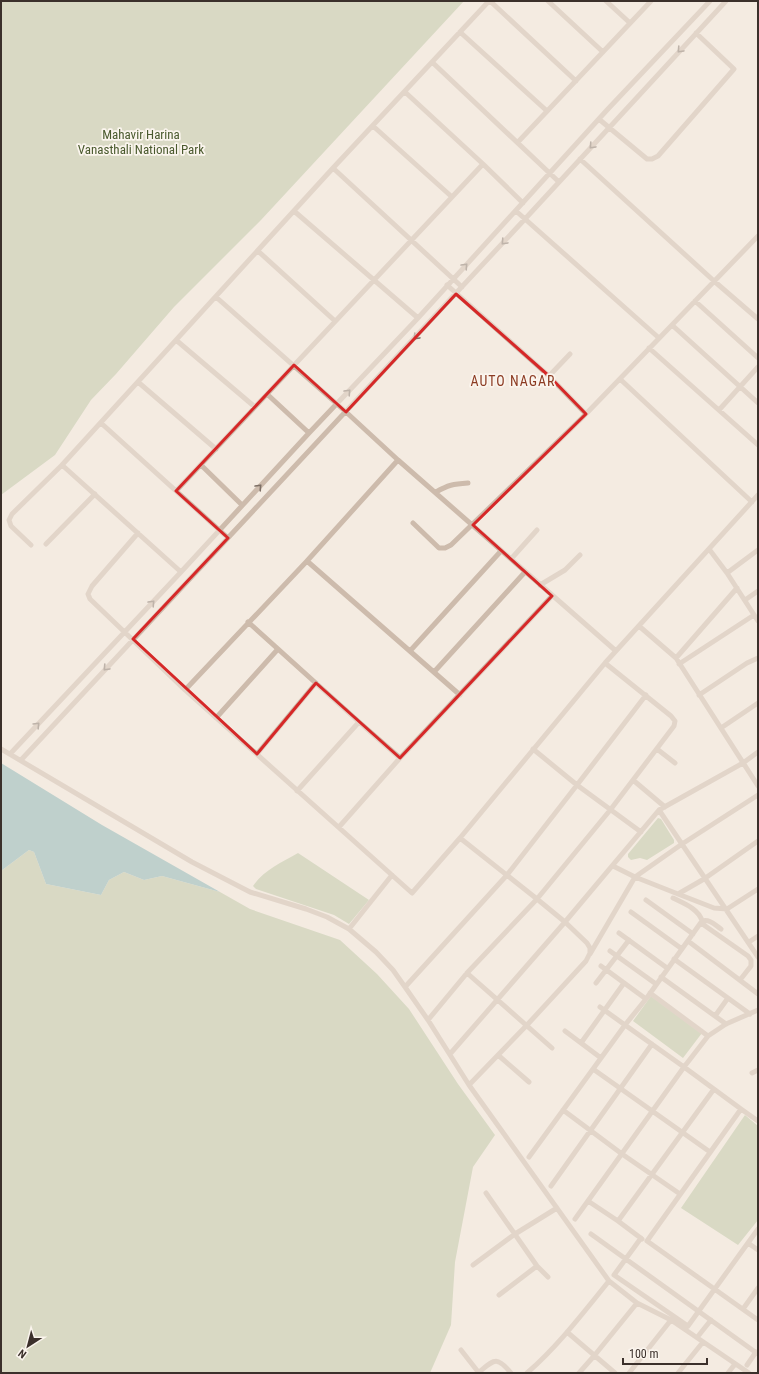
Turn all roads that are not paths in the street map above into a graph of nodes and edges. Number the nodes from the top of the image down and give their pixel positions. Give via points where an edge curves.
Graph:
1 (489, 1) edge
2 (548, 1) edge
3 (606, 1) edge
4 (651, 1) edge
5 (710, 1) edge
6 (726, 1) edge
7 (630, 23) junction
8 (460, 32) junction
9 (696, 33) junction
10 (603, 52) junction
11 (432, 62) junction
12 (576, 81) junction
13 (405, 92) junction
14 (547, 111) junction
15 (600, 120) junction
16 (373, 126) junction
17 (609, 127) junction
18 (518, 142) junction
19 (580, 159) junction
20 (483, 164) junction
21 (333, 168) junction
22 (551, 172) junction
23 (559, 182) junction
24 (452, 197) junction
25 (523, 203) junction
26 (294, 210) junction
27 (516, 211) junction
28 (525, 219) junction
29 (758, 236) edge
30 (411, 240) junction
31 (258, 251) junction
32 (453, 279) junction
33 (374, 280) junction
34 (714, 281) junction
35 (447, 285) junction
36 (462, 287) junction
37 (456, 294) junction
38 (216, 297) junction
39 (695, 301) junction
40 (418, 318) junction
41 (758, 318) edge
42 (335, 321) junction
43 (672, 325) junction
44 (659, 338) junction
45 (176, 340) junction
46 (649, 348) junction
47 (570, 354) dead end
48 (758, 358) edge
49 (294, 365) junction
50 (758, 367) edge
51 (549, 376) junction
52 (620, 379) junction
53 (138, 382) junction
54 (740, 386) junction
55 (267, 394) junction
56 (758, 403) edge
57 (337, 404) junction
58 (255, 407) junction
59 (719, 410) junction
60 (346, 412) junction
61 (586, 414) junction
62 (101, 423) junction
63 (309, 433) junction
64 (758, 445) edge
65 (216, 449) junction
66 (398, 460) junction
67 (62, 465) junction
68 (201, 465) junction
69 (468, 483) dead end
70 (176, 491) junction
71 (436, 492) junction
72 (95, 494) junction
73 (758, 495) edge
74 (752, 502) junction
75 (242, 505) junction
76 (413, 523) dead end
77 (472, 525) junction
78 (218, 530) junction
79 (537, 530) dead end
80 (138, 533) junction
81 (228, 538) junction
82 (46, 544) dead end
83 (31, 545) dead end
84 (709, 549) junction
85 (758, 550) edge
86 (501, 551) junction
87 (580, 555) dead end
88 (511, 559) junction
89 (307, 561) junction
90 (181, 572) junction
91 (525, 572) junction
92 (727, 573) junction
93 (540, 585) junction
94 (737, 588) junction
95 (758, 591) edge
96 (552, 596) junction
97 (745, 600) junction
98 (754, 614) junction
99 (758, 621) edge
100 (248, 622) junction
101 (639, 626) junction
102 (125, 632) junction
103 (133, 639) junction
104 (278, 649) junction
105 (410, 651) junction
106 (616, 651) junction
107 (676, 658) junction
108 (758, 658) edge
109 (605, 663) junction
110 (680, 664) junction
111 (434, 672) junction
112 (316, 683) junction
113 (185, 690) junction
114 (460, 695) junction
115 (646, 695) junction
116 (699, 695) junction
117 (758, 703) edge
118 (216, 718) junction
119 (359, 722) junction
120 (721, 728) junction
121 (1, 749) edge
122 (533, 749) junction
123 (657, 749) junction
124 (758, 752) edge
125 (10, 754) junction
126 (257, 754) junction
127 (400, 758) junction
128 (21, 760) junction
129 (675, 763) dead end
130 (743, 763) junction
131 (633, 780) junction
132 (577, 785) junction
133 (758, 786) edge
134 (297, 791) junction
135 (758, 795) edge
136 (665, 806) junction
137 (611, 809) junction
138 (659, 810) junction
139 (339, 827) junction
140 (641, 832) junction
141 (460, 838) junction
142 (758, 841) edge
143 (682, 844) junction
144 (613, 866) junction
145 (392, 875) junction
146 (507, 875) junction
147 (635, 877) junction
148 (704, 879) junction
149 (758, 889) edge
150 (678, 894) junction
151 (673, 898) dead end
152 (538, 899) junction
153 (646, 900) dead end
154 (727, 909) junction
155 (631, 912) dead end
156 (565, 922) junction
157 (701, 922) junction
158 (349, 929) junction
159 (721, 929) dead end
160 (619, 933) dead end
161 (693, 934) junction
162 (758, 936) edge
163 (629, 940) junction
164 (688, 941) junction
165 (748, 942) junction
166 (682, 949) junction
167 (610, 951) dead end
168 (617, 956) junction
169 (758, 957) edge
170 (588, 958) junction
171 (674, 959) junction
172 (600, 966) dead end
173 (667, 968) junction
174 (606, 970) junction
175 (467, 973) junction
176 (661, 977) junction
177 (740, 980) junction
178 (596, 983) dead end
179 (624, 983) junction
180 (656, 984) junction
181 (405, 987) junction
182 (650, 993) junction
183 (758, 994) edge
184 (728, 998) junction
185 (496, 999) junction
186 (646, 999) junction
187 (602, 1008) junction
188 (758, 1010) edge
189 (750, 1014) junction
190 (715, 1016) junction
191 (428, 1020) junction
192 (726, 1024) junction
193 (527, 1025) junction
194 (625, 1025) junction
195 (565, 1031) dead end
196 (708, 1036) junction
197 (581, 1043) junction
198 (652, 1044) junction
199 (552, 1048) dead end
200 (450, 1054) junction
201 (498, 1055) junction
202 (602, 1058) junction
203 (684, 1067) junction
204 (594, 1069) junction
205 (758, 1070) edge
206 (752, 1073) dead end
207 (529, 1082) dead end
208 (469, 1086) junction
209 (620, 1088) junction
210 (714, 1089) junction
211 (741, 1109) junction
212 (563, 1110) junction
213 (652, 1111) junction
214 (758, 1121) edge
215 (590, 1130) junction
216 (682, 1132) junction
217 (710, 1152) junction
218 (622, 1154) junction
219 (529, 1157) dead end
220 (651, 1175) junction
221 (551, 1186) dead end
222 (486, 1193) dead end
223 (680, 1194) junction
224 (588, 1201) junction
225 (557, 1208) junction
226 (575, 1219) dead end
227 (618, 1221) junction
228 (758, 1229) edge
229 (515, 1234) junction
230 (591, 1234) dead end
231 (641, 1238) junction
232 (647, 1241) junction
233 (748, 1243) junction
234 (758, 1250) edge
235 (626, 1259) junction
236 (473, 1265) dead end
237 (537, 1266) junction
238 (548, 1277) dead end
239 (609, 1281) junction
240 (758, 1288) edge
241 (714, 1290) junction
242 (499, 1295) dead end
243 (637, 1303) junction
244 (743, 1309) junction
245 (699, 1311) junction
246 (671, 1320) junction
247 (711, 1320) junction
248 (758, 1320) edge
249 (567, 1332) junction
250 (699, 1335) dead end
251 (703, 1342) junction
252 (461, 1350) dead end
253 (757, 1353) edge
254 (594, 1356) junction
255 (735, 1364) junction
256 (747, 1365) dead end
257 (478, 1373) edge
258 (511, 1373) edge
259 (527, 1373) edge
260 (579, 1373) edge
261 (615, 1373) edge
262 (630, 1373) edge
263 (678, 1373) edge
264 (728, 1373) edge
265 (749, 1373) edge

1 - 8 street
1 - 12 street
2 - 10 street
3 - 7 street
4 - 7 street
5 - 15 street
6 - 9 street
7 - 10 street
8 - 11 street
8 - 14 street
9 -> 17 street
9 - 17 street via 734,69 658,156 647,158
10 - 12 street
11 - 13 street
11 - 18 street
12 - 14 street
13 - 16 street
13 - 20 street
14 - 18 street
15 - 17 street
15 - 22 street
16 - 21 street
16 - 24 street
17 -> 19 street
18 - 22 street
19 - 23 street
19 - 34 street
20 - 24 street
20 - 25 street
21 - 26 street
21 - 30 street
22 - 23 street
22 - 25 street
23 - 28 street
24 - 30 street
25 - 27 street
26 - 31 street
26 - 33 street
27 - 28 street
32 -> 27 street
28 -> 36 street
28 - 44 street
29 - 34 street
30 - 32 street
30 - 33 street
31 - 38 street
31 - 42 street
32 - 35 street
32 - 36 street
33 - 40 street
33 - 42 street
34 - 39 street
34 - 41 street
35 - 37 street
35 - 40 street
36 - 37 street
37 - 51 street
37 -> 60 street
38 - 45 street
38 - 49 street
39 - 43 street
39 - 48 street
57 -> 40 street
42 - 49 street
43 - 44 street
43 - 54 street
44 - 46 street
45 - 53 street
45 - 58 street
46 - 52 street
46 - 59 street
47 - 51 street
49 - 55 street
49 - 57 street
50 - 54 street
51 - 61 street
52 - 61 street
52 - 74 street
53 - 62 street
53 - 65 street
54 - 56 street
54 - 59 street
55 - 58 street
55 - 63 street
57 - 60 street
57 - 63 street
58 - 65 street
59 - 64 street
60 - 66 street
60 - 81 street
61 - 77 street
62 - 67 street
62 - 70 street
75 -> 63 street
65 - 68 street
66 - 71 street
66 - 89 street
67 - 72 street
67 - 83 street via 12,514 9,520 11,526
68 - 70 street
68 - 75 street
69 - 71 street via 452,484
70 - 78 street
71 - 77 street
72 - 80 street
72 - 82 street
73 - 74 street
74 - 84 street
75 - 78 street
76 - 77 street via 439,548 451,545
77 - 86 street
78 - 81 street
78 - 90 street
79 - 88 street
80 - 90 street
80 - 102 street via 88,594 90,599
81 - 103 street
84 - 92 street
84 - 101 street
85 - 92 street
86 - 88 street
86 - 105 street
87 - 93 street via 565,570
88 - 91 street
89 - 100 street
89 - 105 street
102 -> 90 street
91 - 93 street
91 - 111 street
92 - 94 street
93 - 96 street
94 - 97 street
94 - 107 street
95 - 97 street
96 - 106 street
96 - 114 street
97 - 98 street
98 - 99 street
98 - 110 street
100 - 104 street
100 - 113 street
101 - 106 street
101 - 107 street
102 - 103 street
125 -> 102 street
103 - 113 street
103 -> 128 street
104 - 112 street
104 - 118 street
105 - 111 street
106 - 109 street
107 - 110 street
108 - 116 street
109 - 115 street
109 - 122 street
110 - 116 street
111 - 114 street
112 - 119 street
112 - 126 street
113 - 118 street
114 - 127 street
115 - 123 street via 675,721
115 - 132 street
116 - 120 street
117 - 120 street
118 - 126 street
119 - 127 street
119 - 134 street
120 - 130 street
121 - 125 street
122 - 132 street
122 - 141 street
123 - 129 street
123 - 131 street
124 - 130 street
125 - 128 street
126 - 134 street
127 - 139 street
128 - 158 street via 192,862 250,892 317,913
130 - 133 street
130 - 136 street
131 - 136 street
131 - 137 street
132 - 137 street
132 - 146 street
134 - 139 street
135 - 143 street
136 - 138 street
137 - 140 street
137 - 152 street
138 - 140 street
138 - 143 street
139 - 145 street
140 - 144 street
141 - 145 street via 412,893
141 - 146 street
142 - 148 street
143 - 147 street
143 - 148 street
144 - 147 street
144 - 156 street
145 - 158 street
146 - 152 street
146 - 181 street
147 - 150 street
147 - 170 street
148 - 150 street
148 - 154 street
149 - 154 street
150 - 154 street via 714,908
151 - 157 street via 701,916
152 - 156 street
152 - 175 street
153 - 161 street
154 - 165 street
155 - 166 street
156 - 170 street via 587,943 590,948
156 - 185 street
157 - 159 street via 712,922
157 - 161 street
157 - 177 street via 751,960 751,966
158 - 181 street via 376,952
160 - 163 street
161 - 164 street
162 - 165 street
163 - 168 street
163 - 173 street
164 - 166 street
164 - 177 street
165 - 169 street
166 - 171 street
167 - 168 street
168 - 174 street
168 - 180 street
170 - 193 street
171 - 173 street
171 - 184 street
172 - 174 street
173 - 176 street
174 - 178 street
174 - 179 street
175 - 185 street
175 - 191 street
176 - 180 street
176 - 190 street
177 - 183 street
179 - 186 street
179 - 187 street
180 - 182 street
181 - 191 street
182 - 186 street
182 - 196 street
184 - 189 street
184 - 190 street
185 - 193 street
185 - 200 street
186 - 194 street
187 - 194 street
187 - 197 street
188 - 189 street
189 - 192 street
190 - 192 street
191 - 200 street
192 - 196 street
193 - 199 street
193 - 201 street
194 - 198 street
194 - 202 street
195 - 197 street
196 - 203 street
197 - 202 street
198 - 203 street
198 - 209 street
200 - 208 street
201 - 207 street
201 - 208 street
202 - 204 street
203 - 210 street
203 - 213 street
204 - 209 street
204 - 212 street
205 - 206 street
208 - 225 street
209 - 213 street
209 - 215 street
210 - 211 street
210 - 216 street
211 - 214 street
211 - 217 street
212 - 215 street
212 - 219 street
213 - 216 street
213 - 218 street
215 - 218 street
215 - 221 street
216 - 217 street
216 - 220 street
217 - 223 street
218 - 220 street
218 - 224 street
220 - 223 street
220 - 227 street
222 - 229 street
223 - 232 street
224 - 226 street
224 - 227 street
225 - 229 street
225 - 239 street
227 - 231 street
228 - 233 street
229 - 236 street
229 - 237 street
230 - 235 street
231 - 232 street
231 - 235 street
232 - 241 street
233 - 234 street
233 - 241 street
235 - 245 street
235 - 245 street via 614,1275 688,1326
237 - 238 street
237 - 242 street
239 - 243 street
239 - 249 street
240 - 244 street
241 - 244 street
241 - 245 street
243 - 246 street
243 - 254 street
244 - 248 street
245 - 247 street
246 - 251 street
246 - 262 street
247 - 250 street
247 - 253 street
249 - 254 street
249 - 259 street
251 - 255 street
251 - 263 street
252 - 257 street
253 - 256 street
254 - 260 street
254 - 261 street
255 - 264 street
255 - 265 street
257 - 258 street via 494,1361 499,1361

